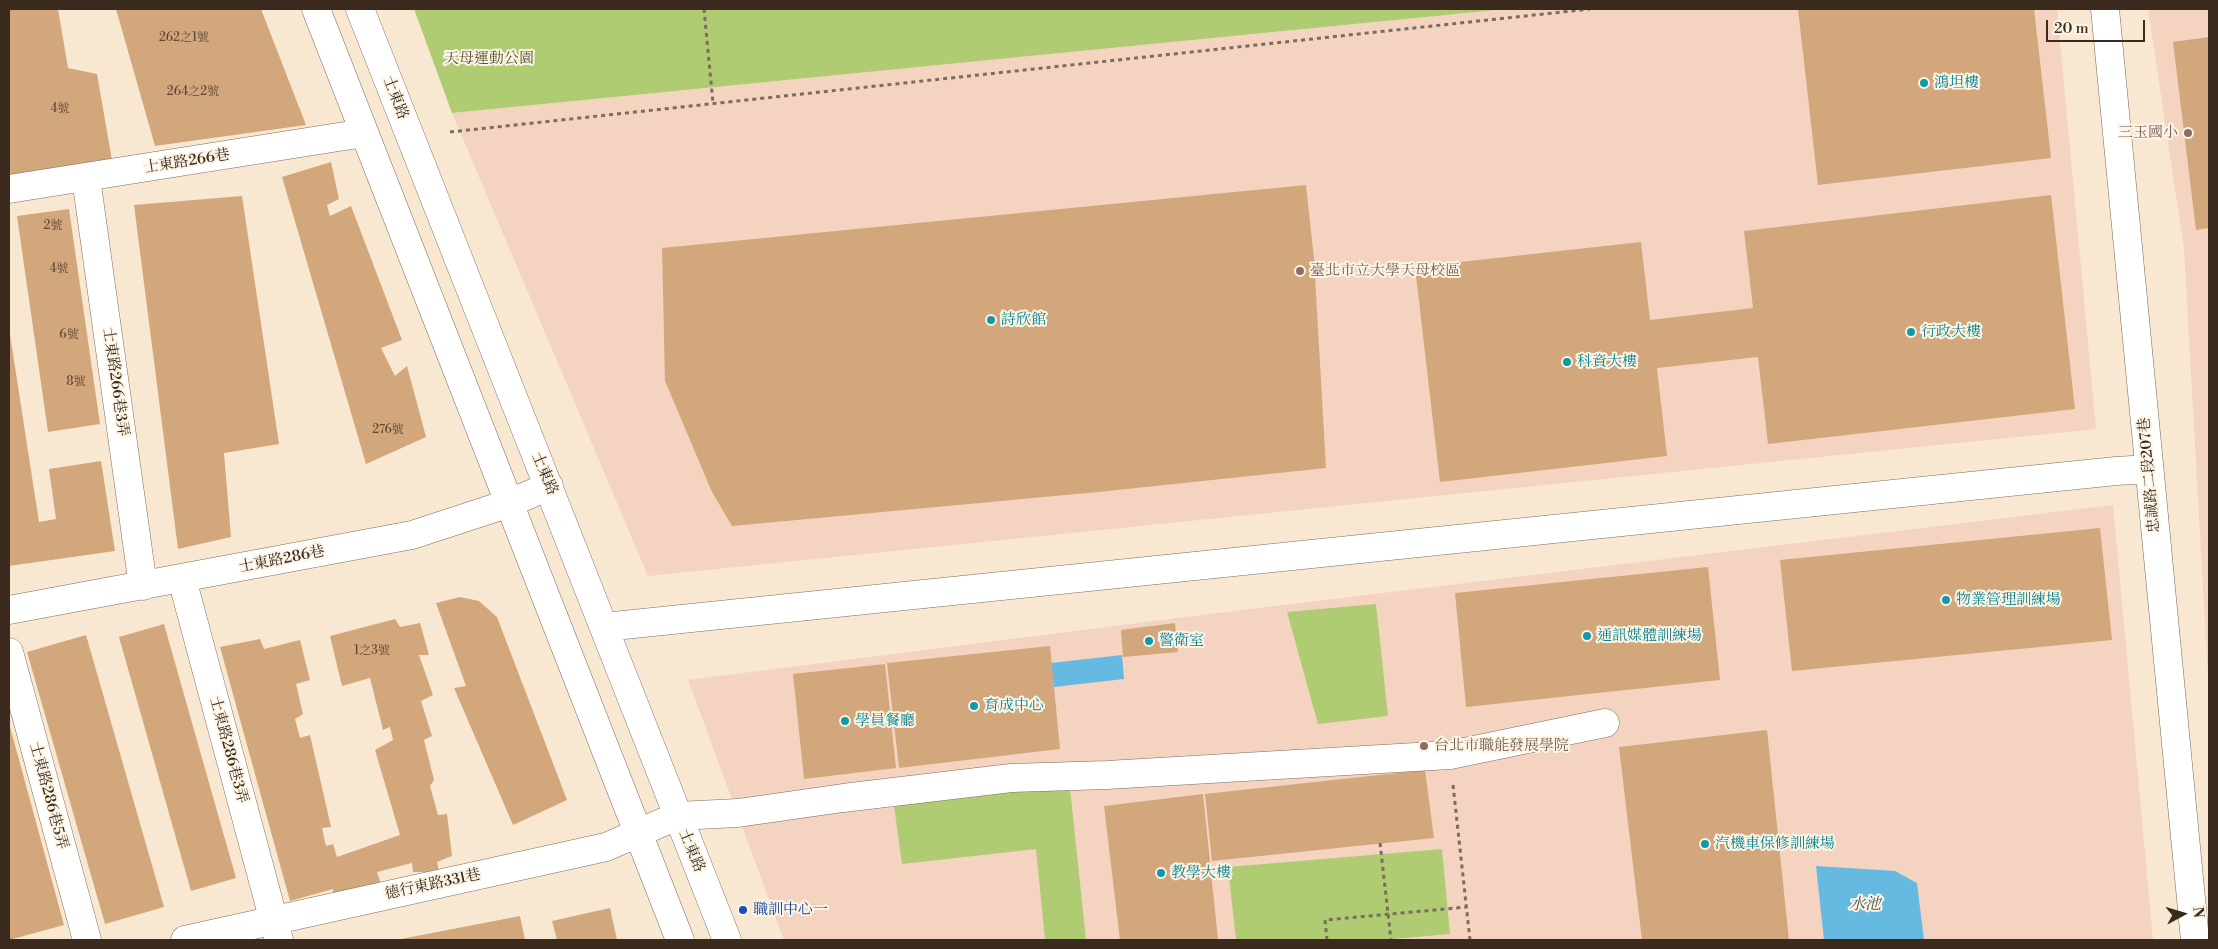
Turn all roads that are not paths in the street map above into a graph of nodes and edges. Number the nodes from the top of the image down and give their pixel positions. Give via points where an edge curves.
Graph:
1 (316, 9) edge
2 (360, 9) edge
3 (2105, 9) edge
4 (364, 132) junction
5 (86, 178) junction
6 (9, 189) edge
7 (2149, 469) junction
8 (549, 486) junction
9 (510, 503) junction
10 (182, 579) junction
11 (143, 586) junction
12 (9, 610) edge
13 (604, 627) junction
14 (9, 652) edge
15 (1605, 723) dead end
16 (677, 816) junction
17 (637, 833) junction
18 (276, 930) edge
19 (87, 940) edge
20 (185, 940) edge
21 (680, 940) edge
22 (727, 940) edge
23 (2195, 940) edge

1 - 4 street
2 - 8 street, 士東路
3 - 7 street, 忠誠路二段207巷
4 - 5 street, 士東路266巷
4 - 9 street
5 - 6 street, 士東路266巷
5 - 11 street, 士東路266巷3弄
7 - 13 street
7 - 23 street, 忠誠路二段207巷
8 - 9 street, 士東路286巷
8 - 13 street, 士東路
9 - 10 street, 士東路286巷 via 412,535
9 - 17 street
10 - 11 street, 士東路286巷
10 - 18 street, 士東路286巷3弄
11 - 12 street, 士東路286巷
13 - 16 street, 士東路
14 - 19 street, 士東路286巷5弄
15 - 16 street via 1450,755 1107,776 1011,778 738,813
16 - 17 street, 德行東路331巷
16 - 22 street, 士東路
17 - 18 street, 德行東路331巷 via 606,846
17 - 21 street
18 - 20 street, 德行東路331巷

